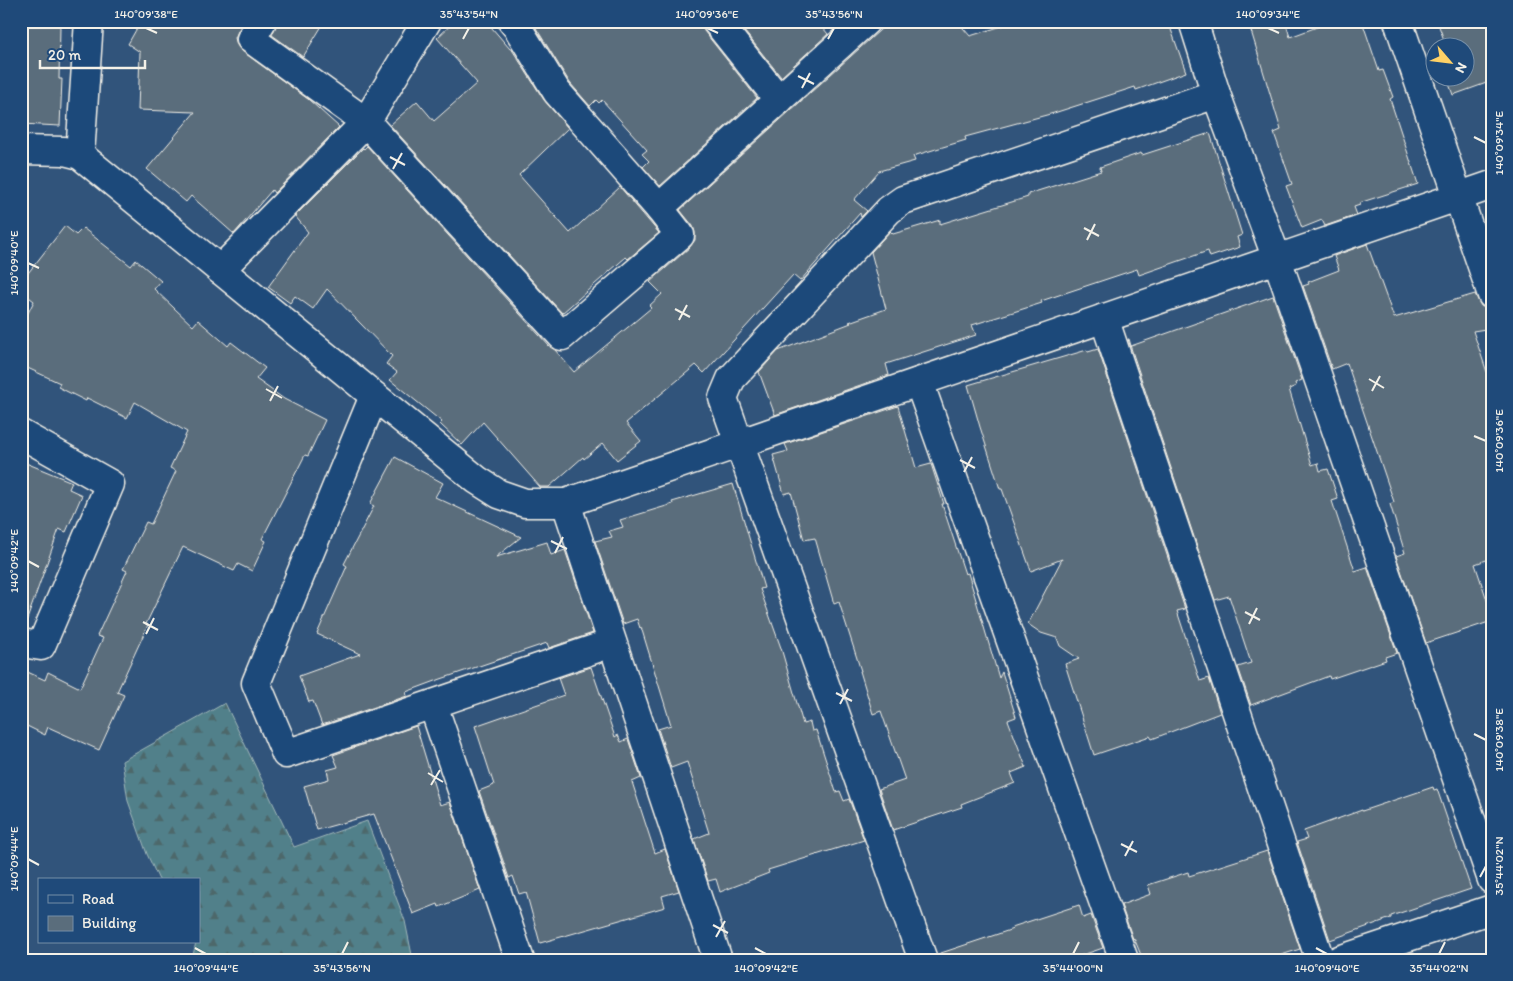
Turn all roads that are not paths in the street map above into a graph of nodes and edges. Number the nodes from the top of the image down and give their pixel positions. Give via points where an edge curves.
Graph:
1 (89, 21) edge
2 (262, 21) edge
3 (426, 21) edge
4 (512, 21) edge
5 (716, 21) edge
6 (866, 21) edge
7 (1193, 21) edge
8 (1398, 21) edge
9 (1216, 94) junction
10 (778, 100) junction
11 (366, 122) junction
12 (21, 150) edge
13 (80, 155) junction
14 (1492, 185) edge
15 (1458, 197) junction
16 (659, 208) junction
17 (1277, 259) junction
18 (220, 270) junction
19 (1492, 295) edge
20 (1104, 318) junction
21 (919, 382) junction
22 (374, 396) junction
23 (21, 434) edge
24 (740, 443) junction
25 (566, 503) junction
26 (21, 643) edge
27 (612, 643) junction
28 (433, 705) junction
29 (1492, 880) edge
30 (1492, 909) edge
31 (520, 960) edge
32 (718, 960) edge
33 (923, 960) edge
34 (1124, 960) edge
35 (1320, 960) edge
36 (1339, 960) edge

1 - 13 street
2 - 11 street via 251,39
3 - 11 street
4 - 16 street via 557,92
5 - 10 street
6 - 10 street
7 - 9 street
8 - 15 street
9 - 17 street
9 - 24 street via 903,200 889,210 731,379 723,398
10 - 16 street
11 - 16 street via 562,336 680,235
11 - 18 street
12 - 13 street via 64,151
13 - 18 street
14 - 15 street
15 - 17 street
15 - 19 street
17 - 20 street
17 - 29 street
18 - 22 street
20 - 21 street
20 - 35 street
21 - 24 street
21 - 34 street
22 - 25 street via 477,480 499,494 525,503
22 - 28 street via 256,683 286,754
23 - 26 street via 110,484 41,646
24 - 25 street
24 - 33 street
25 - 27 street
27 - 28 street
27 - 32 street
28 - 31 street
30 - 36 street

